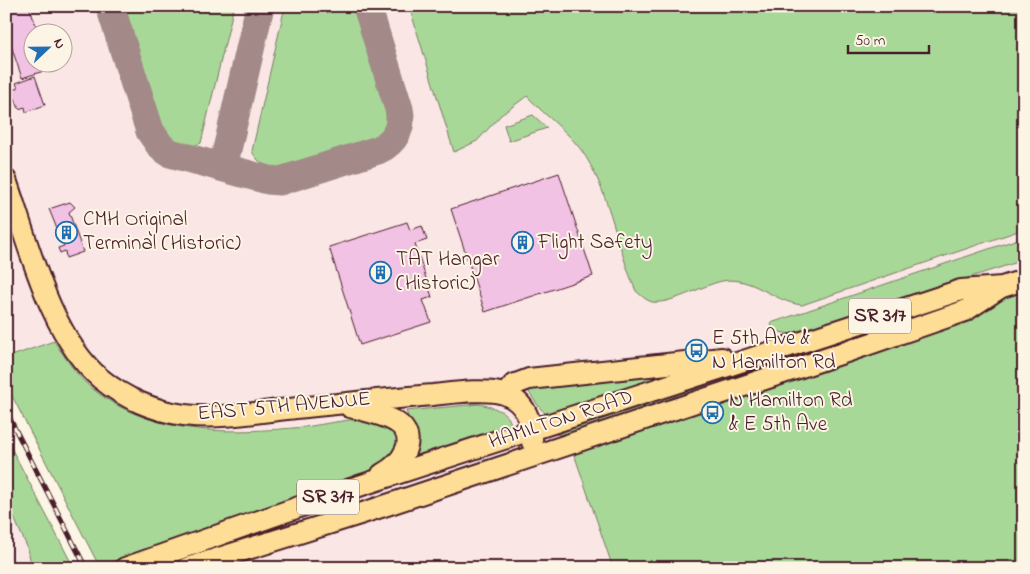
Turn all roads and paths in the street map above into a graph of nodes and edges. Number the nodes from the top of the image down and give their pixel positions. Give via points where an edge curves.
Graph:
1 (6, 180) edge
2 (1024, 280) edge
3 (1002, 287) junction
4 (761, 354) junction
5 (506, 394) junction
6 (338, 404) junction
7 (533, 429) junction
8 (532, 457) junction
9 (356, 487) junction
10 (124, 568) edge
11 (187, 568) edge

1 - 6 main road, EAST 5TH AVENUE via 58,325 89,368 116,390 155,408 202,417
2 - 3 main road, HAMILTON ROAD / SR 317
3 - 4 main road, HAMILTON ROAD / SR 317 via 961,290
3 - 8 main road, HAMILTON ROAD / SR 317 via 965,311
4 - 5 main road via 529,379 514,385
4 - 7 main road, HAMILTON ROAD / SR 317
5 - 6 main road, EAST 5TH AVENUE via 443,394
5 - 7 main road via 522,406
6 - 9 main road via 390,419 401,426 407,438 406,454 396,466
7 - 8 main road
7 - 9 main road, HAMILTON ROAD / SR 317
8 - 11 main road, HAMILTON ROAD / SR 317
9 - 10 main road, HAMILTON ROAD / SR 317

